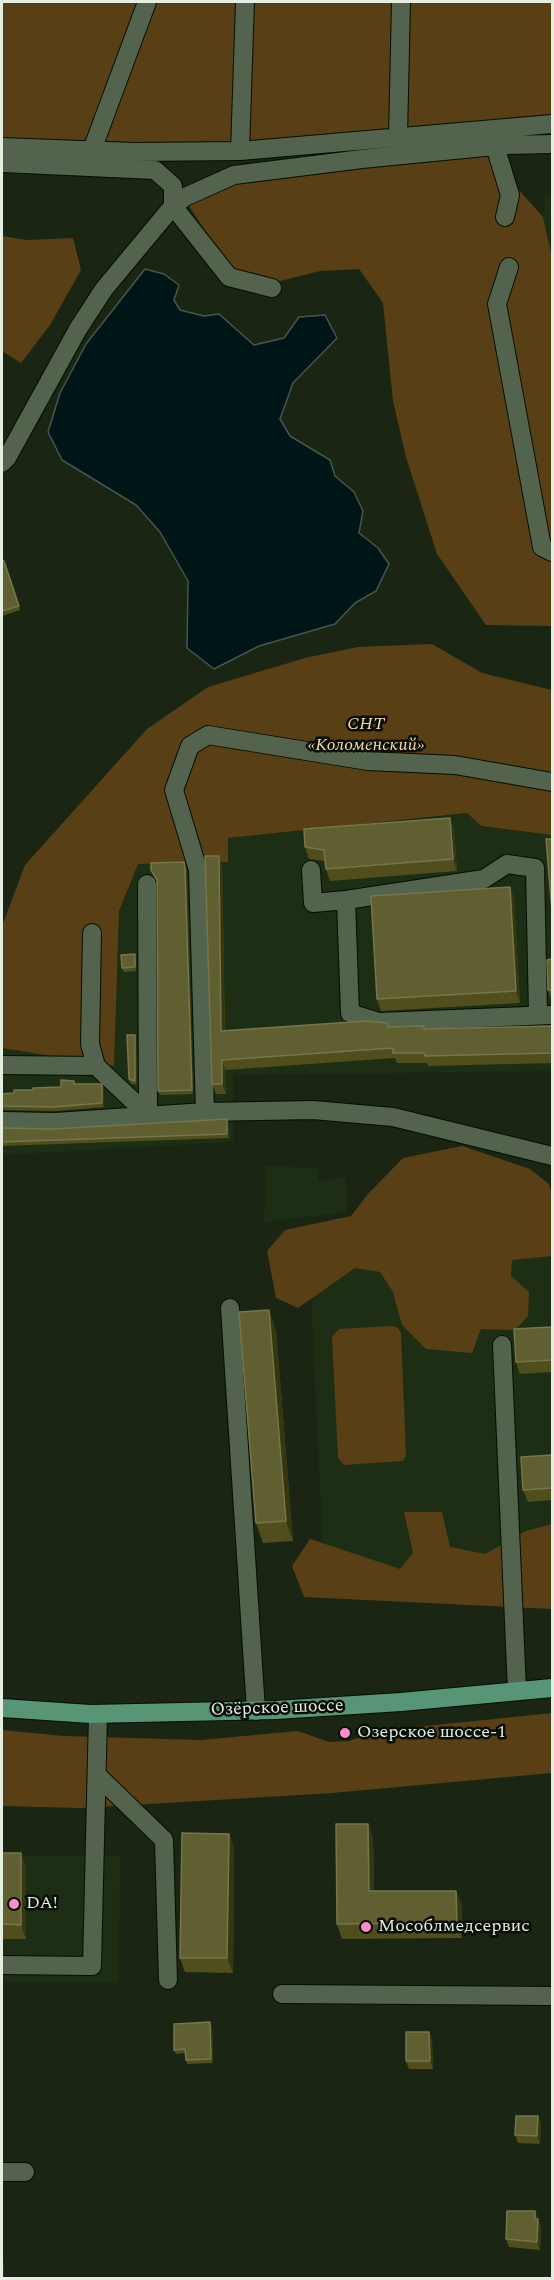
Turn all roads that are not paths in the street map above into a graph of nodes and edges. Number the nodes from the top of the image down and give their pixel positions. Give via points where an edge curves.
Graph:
1 (147, 2) edge
2 (245, 2) edge
3 (400, 2) edge
4 (552, 124) edge
5 (398, 137) junction
6 (552, 144) edge
7 (495, 146) junction
8 (2, 147) edge
9 (92, 150) junction
10 (240, 151) junction
11 (2, 163) edge
12 (173, 206) junction
13 (505, 218) dead end
14 (509, 267) dead end
15 (272, 288) dead end
16 (2, 463) edge
17 (552, 552) edge
18 (552, 782) edge
19 (311, 870) dead end
20 (147, 884) dead end
21 (346, 900) junction
22 (92, 933) dead end
23 (545, 1015) edge
24 (2, 1065) edge
25 (96, 1066) junction
26 (205, 1112) junction
27 (148, 1115) junction
28 (2, 1121) edge
29 (552, 1156) edge
30 (230, 1308) dead end
31 (502, 1345) dead end
32 (552, 1688) edge
33 (517, 1691) junction
34 (2, 1708) edge
35 (256, 1711) junction
36 (98, 1714) junction
37 (97, 1775) junction
38 (2, 1965) edge
39 (168, 1980) dead end
40 (282, 1994) dead end
41 (552, 1996) edge
42 (2, 2172) edge
43 (25, 2172) dead end

1 - 9 street
2 - 10 street
3 - 5 street
4 - 5 street
5 - 10 street
6 - 7 street
7 - 12 street via 234,175
7 - 13 street via 510,195
8 - 9 street
9 - 10 street
11 - 12 street via 155,170 173,186
12 - 15 street via 229,277
12 - 16 street via 78,329
14 - 17 street via 499,294 499,314 542,547
18 - 26 street via 455,765 369,761 208,735 190,746 174,790 198,870
19 - 21 street via 313,903
20 - 27 street
21 - 23 street via 350,1013 380,1022
21 - 23 street via 484,879 507,864 536,868
22 - 25 street via 90,1044
24 - 25 street
25 - 27 street
26 - 27 street
26 - 29 street via 313,1110 393,1117
27 - 28 street via 55,1122
30 - 35 street
31 - 33 street
32 - 33 main road, Озёрское шоссе
33 - 35 main road, Озёрское шоссе
34 - 36 main road, Озёрское шоссе
35 - 36 main road, Озёрское шоссе
36 - 37 street
37 - 38 street via 92,1966
37 - 39 street via 164,1840
40 - 41 street
42 - 43 street

